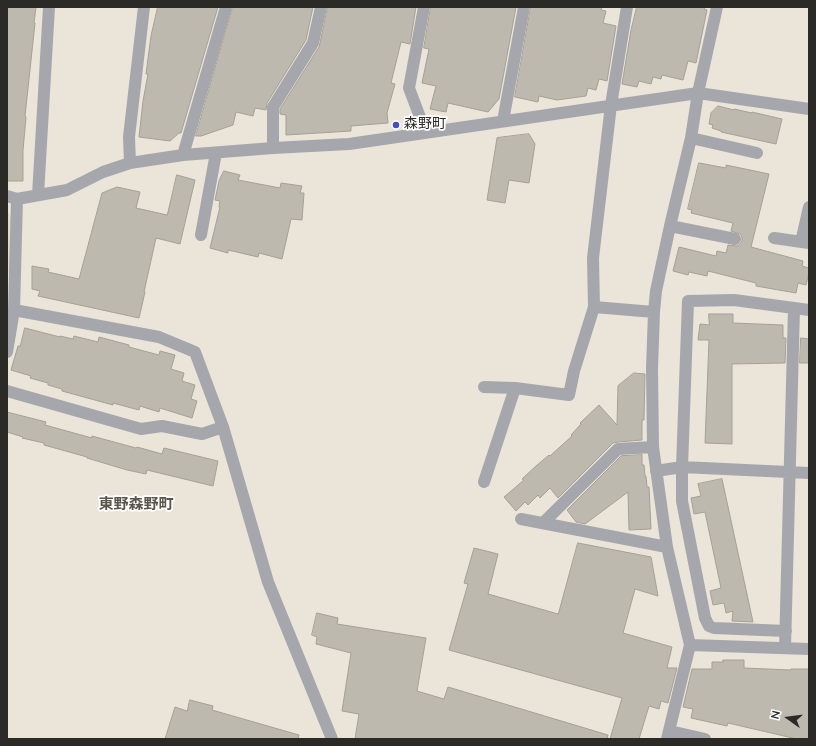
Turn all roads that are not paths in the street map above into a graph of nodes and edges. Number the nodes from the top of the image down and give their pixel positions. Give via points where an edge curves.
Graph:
1 (48, 7) edge
2 (144, 7) edge
3 (226, 7) edge
4 (321, 7) edge
5 (424, 7) edge
6 (524, 7) edge
7 (627, 7) edge
8 (717, 7) edge
9 (698, 92) junction
10 (611, 105) junction
11 (809, 108) edge
12 (503, 121) junction
13 (426, 133) junction
14 (691, 138) junction
15 (273, 148) junction
16 (216, 153) junction
17 (757, 153) dead end
18 (183, 155) junction
19 (130, 163) junction
20 (38, 195) junction
21 (12, 198) edge
22 (809, 207) edge
23 (670, 226) junction
24 (201, 235) dead end
25 (774, 238) dead end
26 (735, 239) dead end
27 (805, 242) edge
28 (594, 307) junction
29 (794, 308) junction
30 (14, 310) junction
31 (809, 310) edge
32 (654, 312) junction
33 (9, 332) edge
34 (7, 352) edge
35 (484, 387) dead end
36 (515, 388) junction
37 (7, 391) edge
38 (222, 427) junction
39 (653, 447) junction
40 (682, 467) junction
41 (656, 471) junction
42 (790, 472) junction
43 (809, 473) edge
44 (484, 482) dead end
45 (521, 519) dead end
46 (543, 523) junction
47 (668, 546) junction
48 (786, 631) junction
49 (690, 645) junction
50 (785, 648) junction
51 (809, 648) edge
52 (669, 735) edge
53 (332, 739) edge
54 (705, 739) edge

1 - 20 street
2 - 19 street via 129,137
3 - 18 street
4 - 15 street via 313,43 274,107
5 - 13 street via 409,88
6 - 12 street
7 - 10 street
8 - 9 street
9 - 10 street
9 - 11 street
9 - 14 street
10 - 12 street
10 - 28 street via 593,258
12 - 13 street
13 - 15 street via 349,144
14 - 17 street
14 - 23 street
15 - 16 street
16 - 18 street
16 - 24 street
18 - 19 street
19 - 20 street via 103,172 67,190
20 - 21 street
21 - 30 street
22 - 27 street
23 - 26 street
23 - 32 street
25 - 27 street
28 - 32 street
28 - 36 street via 569,394
29 - 31 street
29 - 40 street via 734,300 688,301
29 - 42 street
30 - 33 street
30 - 38 street via 159,337 194,352
32 - 39 street
33 - 34 street
35 - 36 street
36 - 44 street
37 - 38 street via 141,429 162,426 202,434
38 - 53 street via 268,582
39 - 41 street
39 - 46 street via 618,449
40 - 41 street
40 - 42 street
40 - 48 street via 682,501 705,618 709,626
41 - 47 street
42 - 43 street
42 - 48 street
45 - 46 street
46 - 47 street
47 - 49 street
48 - 50 street
49 - 50 street
49 - 52 street
50 - 51 street
52 - 54 street

